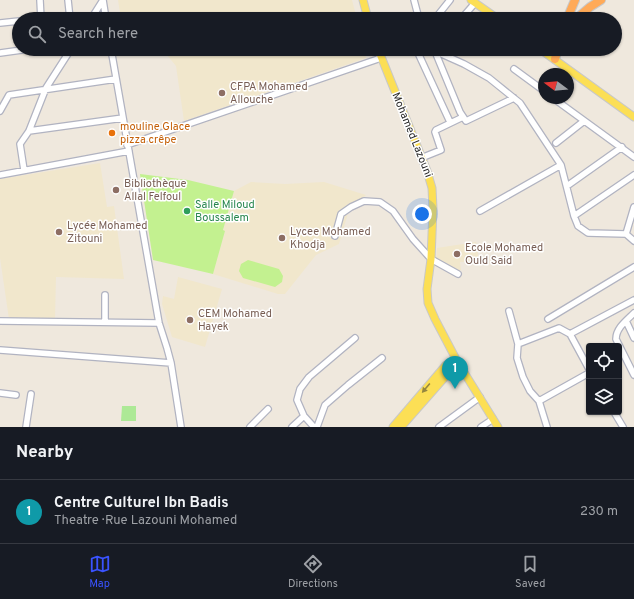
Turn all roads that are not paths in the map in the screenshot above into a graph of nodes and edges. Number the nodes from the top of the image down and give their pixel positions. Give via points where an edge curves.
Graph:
1 (40, 0) edge
2 (68, 0) edge
3 (103, 0) edge
4 (363, 0) edge
5 (414, 0) edge
6 (450, 0) edge
7 (575, 0) edge
8 (601, 0) edge
9 (473, 1) edge
10 (41, 12) edge
11 (69, 12) edge
12 (95, 12) edge
13 (105, 12) edge
14 (366, 12) edge
15 (417, 12) edge
16 (440, 12) edge
17 (466, 12) edge
18 (488, 12) edge
19 (570, 12) edge
20 (584, 12) edge
21 (12, 22) edge
22 (0, 23) edge
23 (12, 51) edge
24 (0, 53) edge
25 (66, 56) edge
26 (112, 56) edge
27 (419, 56) edge
28 (438, 56) edge
29 (447, 56) edge
30 (551, 56) edge
31 (556, 56) edge
32 (381, 58) joint
33 (555, 59) junction
34 (514, 69) dead end
35 (116, 78) junction
36 (538, 87) edge
37 (45, 89) junction
38 (514, 98) junction
39 (561, 104) edge
40 (1, 108) edge
41 (463, 116) junction
42 (634, 117) edge
43 (123, 118) junction
44 (584, 121) junction
45 (450, 122) junction
46 (29, 131) junction
47 (556, 143) dead end
48 (622, 147) junction
49 (128, 148) junction
50 (634, 157) edge
51 (422, 158) junction
52 (561, 165) junction
53 (24, 170) junction
54 (0, 175) edge
55 (634, 175) edge
56 (567, 186) junction
57 (634, 207) edge
58 (480, 211) dead end
59 (574, 216) junction
60 (626, 234) junction
61 (335, 236) dead end
62 (634, 241) edge
63 (431, 259) junction
64 (634, 267) edge
65 (458, 274) dead end
66 (105, 295) dead end
67 (634, 300) edge
68 (508, 311) dead end
69 (634, 313) edge
70 (548, 319) dead end
71 (0, 321) edge
72 (626, 321) junction
73 (105, 322) junction
74 (159, 323) junction
75 (570, 334) junction
76 (355, 338) dead end
77 (634, 338) edge
78 (518, 344) junction
79 (0, 350) edge
80 (382, 358) dead end
81 (456, 362) junction
82 (171, 363) junction
83 (586, 363) edge
84 (586, 375) edge
85 (634, 375) edge
86 (0, 394) edge
87 (31, 394) dead end
88 (16, 395) dead end
89 (480, 397) junction
90 (539, 401) junction
91 (268, 409) dead end
92 (616, 415) edge
93 (304, 416) junction
94 (494, 419) junction
95 (26, 427) edge
96 (181, 427) edge
97 (250, 427) edge
98 (292, 427) edge
99 (316, 427) edge
100 (393, 427) edge
101 (401, 427) edge
102 (439, 427) edge
103 (481, 427) edge
104 (498, 427) edge
105 (547, 427) edge
106 (623, 427) edge

1 - 10 street
2 - 11 street
3 - 12 street
3 - 13 street
4 - 14 main road
5 - 15 street
6 - 16 street
7 - 19 highway
8 - 20 highway
9 - 17 street
9 - 18 main road
21 - 22 street
23 - 24 street
25 - 37 street
26 - 35 street
27 - 45 street
28 - 41 street
29 - 38 street via 489,78
30 - 33 main road
31 - 33 highway
32 - 49 street
32 - 51 main road, Mohamed Lazouni
33 - 42 main road
34 - 36 street
35 - 37 street
35 - 43 street
37 - 40 street via 9,94
37 - 46 street
38 - 41 street via 466,121
38 - 52 street via 520,103
39 - 44 street
41 - 45 street
43 - 46 street
43 - 49 street
44 - 47 street
44 - 48 street
45 - 51 street via 435,131 441,150
46 - 53 street via 20,144
48 - 50 street
48 - 56 street
49 - 53 street
49 - 74 street
51 - 63 main road, Mohamed Lazouni via 432,188
52 - 56 street
52 - 58 street
53 - 54 street
55 - 59 street
56 - 59 street
57 - 60 street
59 - 60 street via 578,226 588,233
60 - 62 street
61 - 63 street via 341,214 364,201 380,202 393,211
63 - 65 street
63 - 81 main road, Mohamed Lazouni via 428,303
64 - 70 street
66 - 73 street
67 - 75 street
68 - 78 street
69 - 72 street
71 - 73 street
72 - 77 street
72 - 85 street via 618,330 616,339
73 - 74 street
74 - 82 street
75 - 78 street via 559,328
75 - 83 street
76 - 93 street via 309,377 300,389 297,400
78 - 90 street via 517,358 522,376
79 - 82 street
80 - 99 street via 325,405
81 - 89 main road, Mohamed Lazouni
81 -> 100 main road via 446,365
81 - 101 main road
82 - 96 street
84 - 90 street
86 - 88 street
87 - 95 street
89 - 94 main road, Mohamed Lazouni
89 - 102 street
90 - 105 street
91 - 97 street
92 - 106 street
93 - 98 street
93 - 99 street
94 - 103 street
94 - 104 main road, Mohamed Lazouni

